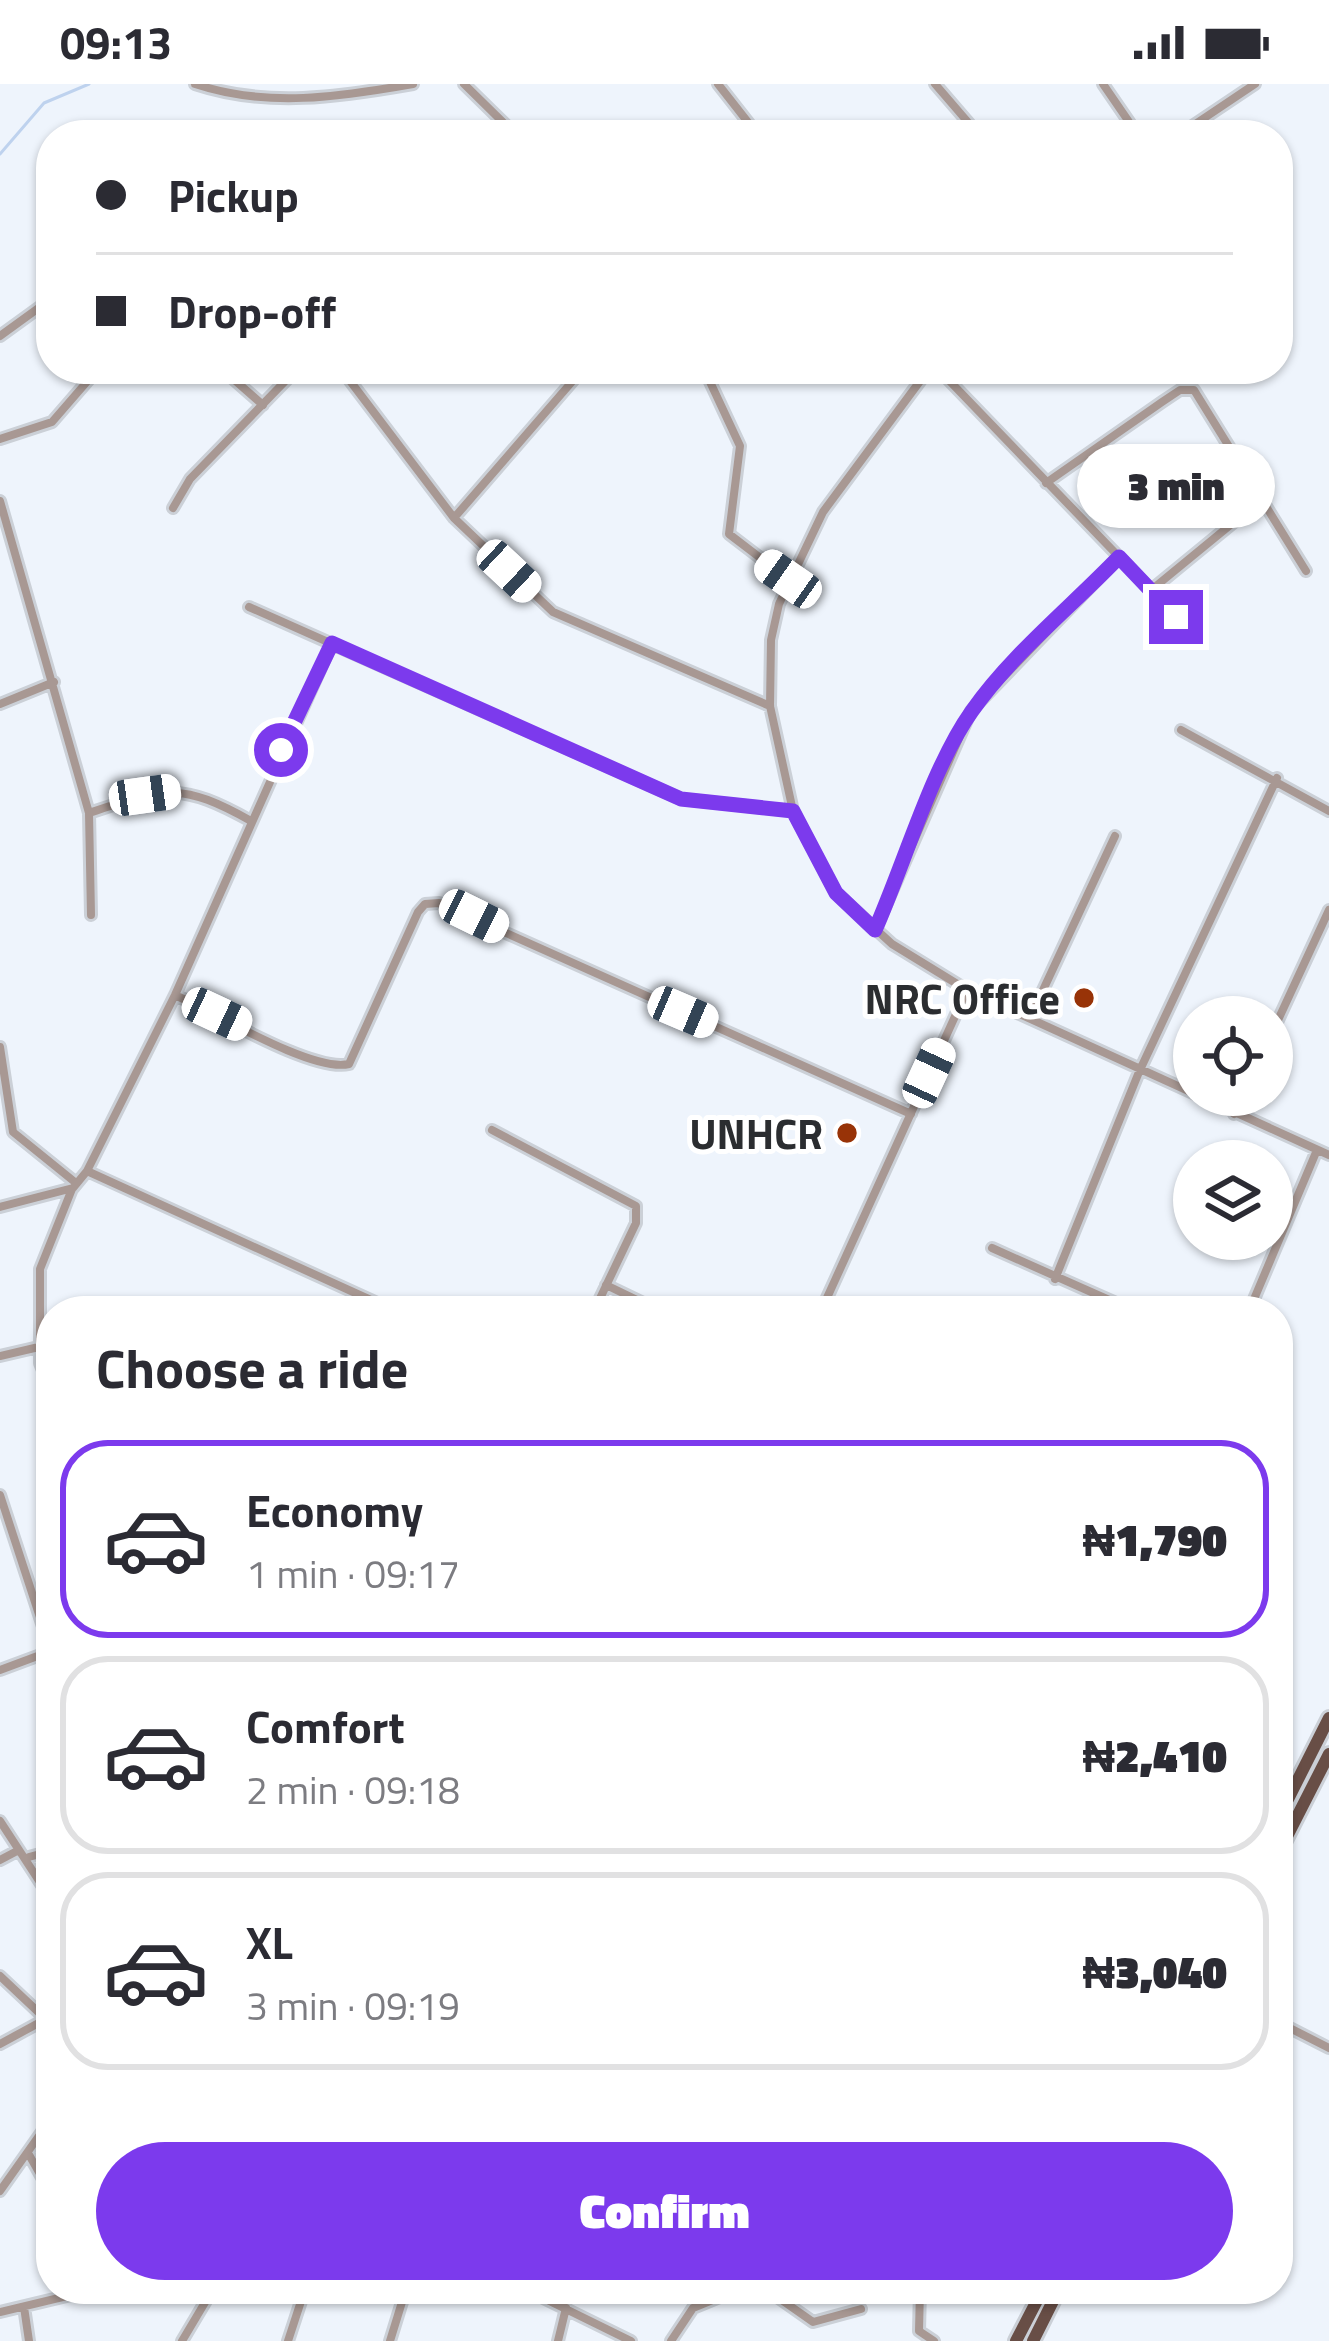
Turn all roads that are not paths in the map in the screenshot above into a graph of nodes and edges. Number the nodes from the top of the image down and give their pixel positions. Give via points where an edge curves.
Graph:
1 (195, 84) edge
2 (413, 84) edge
3 (464, 84) edge
4 (718, 84) edge
5 (935, 84) edge
6 (1103, 84) edge
7 (1255, 84) edge
8 (501, 120) edge
9 (746, 120) edge
10 (966, 120) edge
11 (1128, 120) edge
12 (1201, 120) edge
13 (36, 309) edge
14 (0, 336) edge
15 (85, 384) edge
16 (239, 384) edge
17 (282, 384) edge
18 (352, 384) edge
19 (569, 384) edge
20 (712, 384) edge
21 (917, 384) edge
22 (952, 384) edge
23 (262, 405) junction
24 (0, 439) edge
25 (1046, 483) junction
26 (1262, 499) junction
27 (0, 501) edge
28 (173, 508) dead end
29 (454, 518) junction
30 (4, 527) edge
31 (1119, 557) junction
32 (1306, 572) dead end
33 (788, 579) junction
34 (1150, 591) junction
35 (249, 607) dead end
36 (332, 643) junction
37 (1202, 643) dead end
38 (55, 682) junction
39 (0, 704) edge
40 (770, 706) junction
41 (1181, 730) dead end
42 (1277, 778) junction
43 (793, 811) junction
44 (1329, 811) edge
45 (89, 813) junction
46 (251, 821) junction
47 (1114, 836) dead end
48 (1329, 910) edge
49 (91, 915) dead end
50 (875, 930) junction
51 (967, 990) junction
52 (175, 995) junction
53 (1289, 996) edge
54 (1030, 1018) junction
55 (0, 1047) edge
56 (1139, 1072) junction
57 (1173, 1087) edge
58 (911, 1114) junction
59 (1239, 1116) edge
60 (492, 1130) dead end
61 (1317, 1150) junction
62 (1329, 1155) edge
63 (87, 1171) junction
64 (75, 1185) junction
65 (0, 1207) edge
66 (992, 1248) dead end
67 (1055, 1279) junction
68 (605, 1286) junction
69 (41, 1296) edge
70 (362, 1296) edge
71 (601, 1296) edge
72 (627, 1296) edge
73 (828, 1296) edge
74 (1097, 1296) edge
75 (1255, 1296) edge
76 (36, 1348) edge
77 (0, 1356) edge
78 (0, 1495) edge
79 (14, 1548) junction
80 (0, 1552) edge
81 (36, 1609) edge
82 (36, 1657) edge
83 (0, 1670) edge
84 (1329, 1718) edge
85 (1324, 1749) edge
86 (1293, 1796) edge
87 (1293, 1820) edge
88 (0, 1822) edge
89 (17, 1851) junction
90 (36, 1856) edge
91 (28, 1858) junction
92 (0, 1860) edge
93 (36, 1872) edge
94 (0, 1976) edge
95 (36, 2010) edge
96 (36, 2027) edge
97 (1293, 2030) edge
98 (0, 2044) edge
99 (1329, 2048) edge
100 (36, 2141) edge
101 (28, 2153) junction
102 (36, 2167) edge
103 (0, 2191) edge
104 (36, 2304) edge
105 (203, 2304) edge
106 (300, 2304) edge
107 (401, 2304) edge
108 (557, 2304) edge
109 (703, 2304) edge
110 (787, 2304) edge
111 (920, 2304) edge
112 (1035, 2304) edge
113 (1052, 2304) edge
114 (24, 2307) junction
115 (566, 2308) junction
116 (861, 2309) dead end
117 (0, 2312) edge
118 (29, 2341) edge
119 (182, 2341) edge
120 (288, 2341) edge
121 (390, 2341) edge
122 (558, 2341) edge
123 (631, 2341) edge
124 (671, 2341) edge
125 (934, 2341) edge
126 (1016, 2341) edge
127 (1033, 2341) edge

1 - 2 street via 234,98 314,98
3 - 8 street
4 - 9 street
5 - 10 street
6 - 11 street
7 - 12 street
13 - 14 street
15 - 24 street via 52,422
16 - 23 street
17 - 23 street
18 - 29 street
19 - 29 street
20 - 33 street via 740,446 729,534
21 - 33 street via 851,469
22 - 25 street
23 - 28 street via 190,479
25 - 26 street via 1162,402 1194,390
25 - 31 street
26 - 32 street
26 - 34 street
27 - 30 street
29 - 40 street via 553,612
30 - 38 street
31 - 34 street
31 - 50 street via 971,711
33 - 40 street via 771,640
34 - 37 street
35 - 36 street
36 - 43 street via 681,799
36 - 46 street
38 - 39 street
38 - 45 street
40 - 43 street
41 - 42 street
42 - 44 street
42 - 56 street
43 - 50 street via 836,893
45 - 46 street via 178,790
45 - 49 street
46 - 52 street
47 - 54 street
48 - 53 street
50 - 51 street
51 - 54 street
51 - 58 street
52 - 58 street via 303,1056 349,1064 418,912 439,903
52 - 63 street
54 - 56 street
55 - 64 street via 13,1132
56 - 57 street
56 - 67 street
58 - 73 street
59 - 61 street
60 - 68 street via 635,1205 636,1223
61 - 62 street
61 - 75 street
63 - 64 street
63 - 70 street
64 - 65 street
64 - 69 street via 40,1269
66 - 67 street
67 - 74 street
68 - 71 street
68 - 72 street
76 - 77 street
78 - 79 street
79 - 80 street
79 - 81 street
82 - 83 street
84 - 85 main road
85 - 86 main road
85 - 87 main road
88 - 89 street
89 - 91 street
89 - 92 street
90 - 91 street
91 - 93 street
94 - 95 street
96 - 98 street
97 - 99 street
100 - 101 street
101 - 102 street
101 - 103 street
104 - 114 street
105 - 119 street
106 - 120 street
107 - 121 street
108 - 115 street
109 - 124 street
110 - 116 street via 813,2322
111 - 125 street via 920,2331
112 - 126 main road
113 - 127 main road
114 - 117 street
114 - 118 street
115 - 122 street
115 - 123 street

